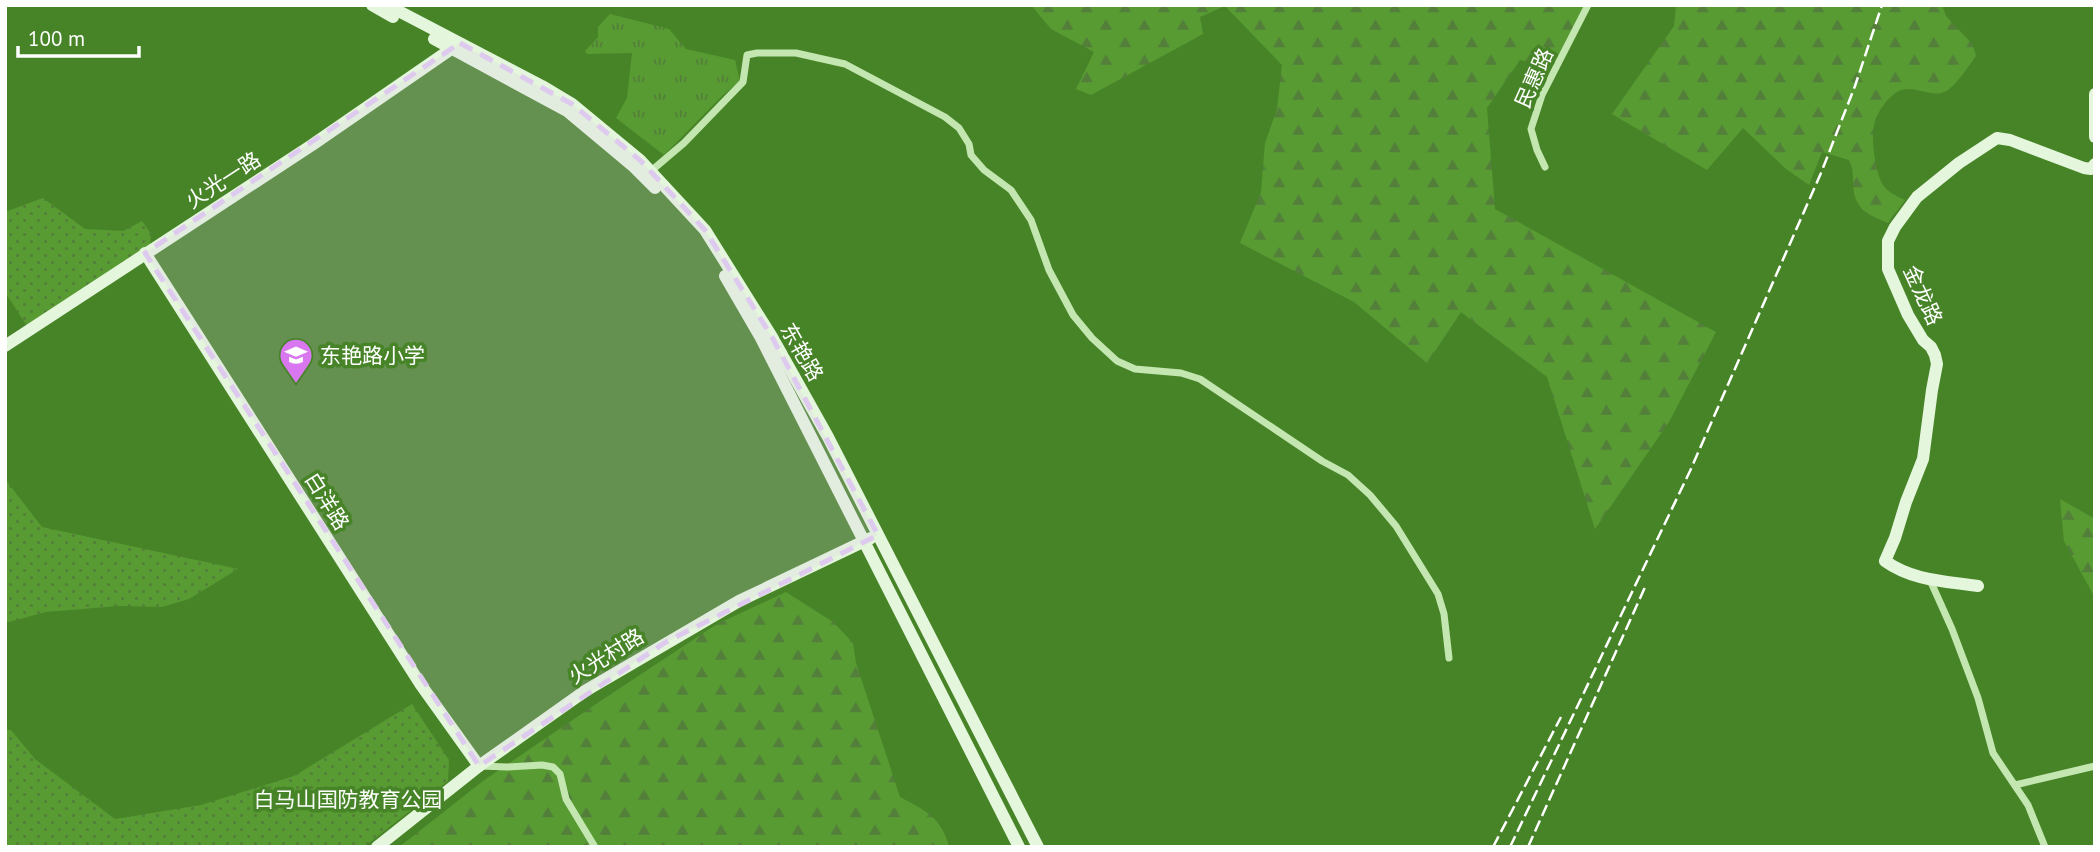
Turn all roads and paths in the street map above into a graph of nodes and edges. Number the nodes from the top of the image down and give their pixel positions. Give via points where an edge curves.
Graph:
1 (372, 5) edge
2 (387, 5) edge
3 (1588, 5) edge
4 (456, 46) junction
5 (2095, 94) edge
6 (2095, 137) edge
7 (1545, 167) dead end
8 (2091, 169) edge
9 (650, 171) junction
10 (145, 253) junction
11 (5, 346) edge
12 (878, 535) junction
13 (864, 541) junction
14 (1930, 580) junction
15 (1978, 586) dead end
16 (1449, 658) dead end
17 (479, 766) junction
18 (2095, 766) edge
19 (2015, 785) junction
20 (377, 847) edge
21 (595, 847) edge
22 (1019, 847) edge
23 (1038, 847) edge
24 (2045, 847) edge

1 - 4 street, 东艳路
2 - 4 street, 东艳路
3 - 7 street, 民惠路 via 1542,95 1531,129
4 - 9 street, 东艳路 via 572,104
4 - 10 street, 火光一路
4 - 13 street, 东艳路 via 567,111 635,167 701,237 761,338
5 - 6 street
8 - 14 street, 金龙路 via 1997,138 1917,197 1888,241 1888,269 1937,364 1923,459 1885,561 1909,575
9 - 12 street, 东艳路 via 705,230 828,437
9 - 16 street via 743,82 747,55 757,53 796,53 845,64 945,117 959,128 984,170 1011,190 1031,220 1049,270 1073,314 1117,362 1200,379 1348,475 1370,495 1396,526 1438,594
10 - 11 street, 火光一路
10 - 17 street, 白洋路 via 421,685
12 - 13 street, 火光村路
12 - 23 street, 东艳路
13 - 17 street, 火光村路 via 666,642 585,691
13 - 22 street, 东艳路
14 - 15 street, 金龙路
14 - 19 street via 1973,686 1993,753
17 - 20 street, 火光村路
17 - 21 street via 553,767
18 - 19 street
19 - 24 street

